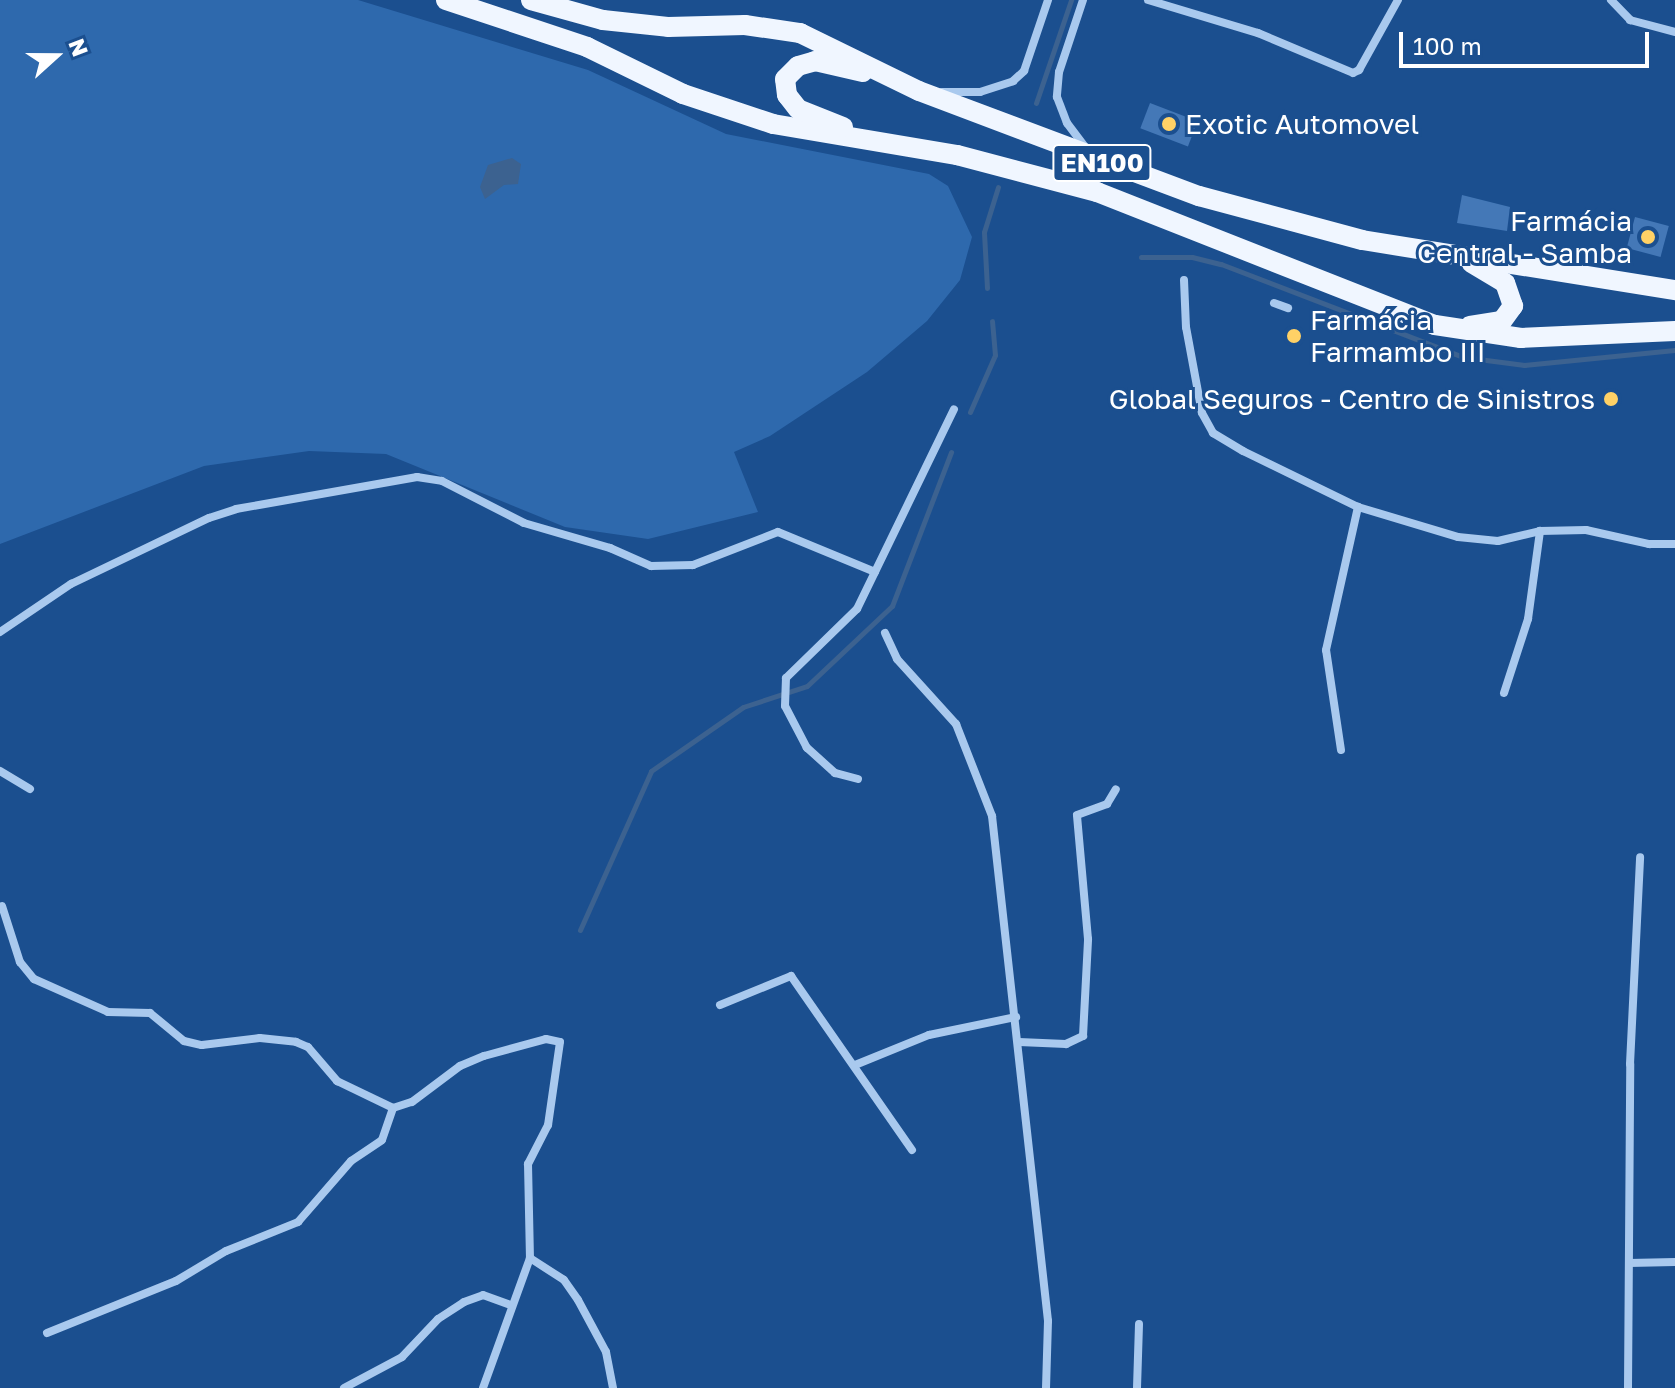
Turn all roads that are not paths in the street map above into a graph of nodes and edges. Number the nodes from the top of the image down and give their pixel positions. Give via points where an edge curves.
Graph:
1 (446, 0) edge
2 (531, 0) edge
3 (1048, 0) edge
4 (1083, 0) edge
5 (1148, 0) edge
6 (1398, 0) edge
7 (1611, 0) edge
8 (1675, 32) edge
9 (912, 88) junction
10 (887, 143) junction
11 (1097, 161) junction
12 (1450, 254) junction
13 (1184, 280) dead end
14 (1675, 290) edge
15 (1274, 303) dead end
16 (1288, 308) dead end
17 (1435, 325) junction
18 (1675, 331) edge
19 (954, 409) dead end
20 (1358, 507) junction
21 (1540, 531) junction
22 (1675, 544) edge
23 (875, 572) junction
24 (0, 632) edge
25 (885, 633) dead end
26 (1504, 693) dead end
27 (1341, 750) dead end
28 (0, 771) edge
29 (858, 779) dead end
30 (30, 789) dead end
31 (1116, 789) dead end
32 (1640, 857) dead end
33 (2, 906) edge
34 (720, 1005) dead end
35 (1016, 1017) junction
36 (1019, 1042) junction
37 (855, 1065) junction
38 (393, 1108) junction
39 (912, 1150) dead end
40 (530, 1258) junction
41 (1675, 1262) edge
42 (1629, 1263) junction
43 (511, 1305) junction
44 (1139, 1324) dead end
45 (47, 1333) dead end
46 (344, 1388) edge
47 (483, 1388) edge
48 (613, 1388) edge
49 (1046, 1388) edge
50 (1137, 1388) edge
51 (1628, 1388) edge

1 - 10 main road, EN100 via 587,47 711,105 773,124
2 - 9 main road, EN100 via 603,20 668,27 745,25 800,33
3 - 9 street via 1024,71 1013,81 980,92
4 - 11 street via 1059,72 1057,97 1067,123
5 - 6 street via 1258,33 1353,73
7 - 8 street via 1630,20
9 - 10 main road via 815,61 798,66 785,79 787,95 798,109
9 - 11 main road, EN100
10 - 17 main road, EN100 via 1087,188
11 - 12 main road, EN100 via 1148,181 1320,230
12 - 14 main road, EN100
12 - 17 main road via 1497,276 1512,293 1513,306 1502,321 1491,324
13 - 20 street via 1189,344 1209,428
15 - 16 street
17 - 18 main road, EN100 via 1521,338
19 - 23 street
20 - 21 street via 1458,537 1498,541
20 - 27 street via 1326,650
21 - 22 street via 1586,530 1649,544
21 - 26 street via 1528,619
23 - 24 street via 778,532 693,565 651,566 524,523 442,481 417,477 209,518 71,584
23 - 29 street via 857,609 786,678 785,706 818,762
25 - 35 street via 897,659 956,724 986,794
28 - 30 street
31 - 36 street via 1107,804 1077,815 1087,886 1085,1030 1073,1043
32 - 42 street via 1630,1064
33 - 38 street via 20,962 34,979 108,1012 150,1013 184,1041 296,1042 308,1047 337,1081
34 - 37 street via 791,976
35 - 36 street
35 - 37 street via 929,1035
36 - 49 street via 1048,1321
37 - 39 street
38 - 40 street via 412,1102 465,1064 546,1039 560,1042 548,1125 528,1164
38 - 45 street via 382,1140 351,1161 298,1222 226,1251 176,1281
40 - 43 street
40 - 48 street via 564,1280 578,1300 606,1352
41 - 42 street
42 - 51 street
43 - 46 street via 483,1295 464,1302 438,1319 402,1357
43 - 47 street
44 - 50 street

